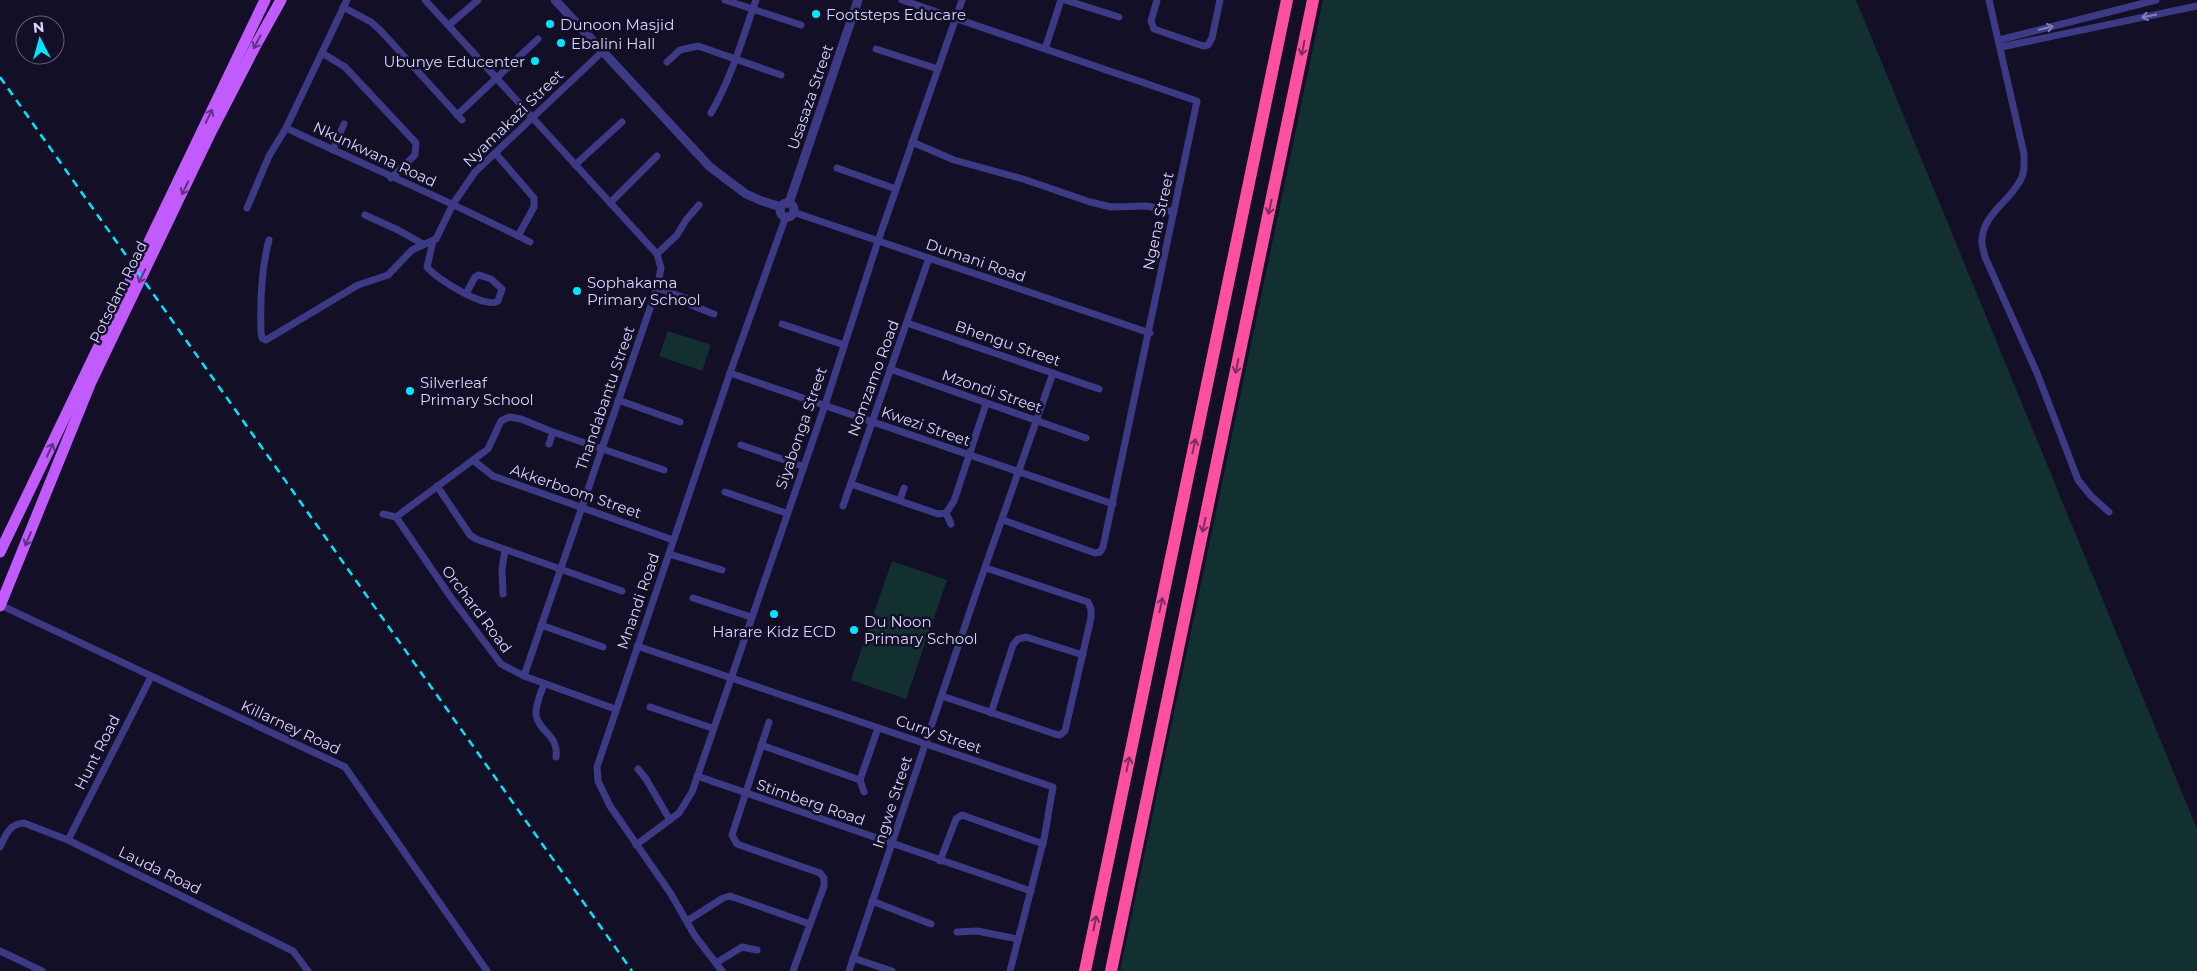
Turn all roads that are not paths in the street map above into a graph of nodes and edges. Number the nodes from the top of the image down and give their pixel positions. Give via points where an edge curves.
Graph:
1 (265, 0) edge
2 (281, 0) edge
3 (347, 0) edge
4 (425, 0) edge
5 (478, 0) edge
6 (556, 0) edge
7 (726, 0) edge
8 (756, 0) edge
9 (858, 0) edge
10 (902, 0) edge
11 (962, 0) edge
12 (1061, 0) edge
13 (1065, 0) edge
14 (1157, 0) edge
15 (1220, 0) edge
16 (1287, 0) edge
17 (1313, 0) edge
18 (1989, 0) edge
19 (2156, 0) edge
20 (2197, 6) edge
21 (343, 7) junction
22 (752, 9) junction
23 (1119, 17) dead end
24 (956, 18) junction
25 (801, 24) dead end
26 (449, 25) junction
27 (538, 39) dead end
28 (2000, 43) junction
29 (876, 49) dead end
30 (1045, 49) junction
31 (603, 51) junction
32 (322, 53) junction
33 (736, 58) junction
34 (667, 62) dead end
35 (938, 69) junction
36 (781, 75) dead end
37 (496, 80) junction
38 (711, 113) dead end
39 (532, 119) junction
40 (622, 122) dead end
41 (344, 124) dead end
42 (286, 128) junction
43 (912, 142) junction
44 (333, 150) junction
45 (496, 154) junction
46 (657, 156) dead end
47 (576, 165) junction
48 (837, 168) dead end
49 (391, 178) junction
50 (896, 189) junction
51 (610, 203) junction
52 (453, 204) junction
53 (785, 205) junction
54 (699, 206) dead end
55 (247, 208) dead end
56 (1174, 212) junction
57 (790, 214) junction
58 (365, 216) dead end
59 (518, 236) junction
60 (436, 239) junction
61 (270, 240) dead end
62 (878, 241) junction
63 (530, 242) dead end
64 (423, 244) junction
65 (657, 254) junction
66 (929, 258) junction
67 (657, 288) junction
68 (466, 294) junction
69 (714, 314) dead end
70 (907, 323) junction
71 (782, 324) dead end
72 (1150, 333) junction
73 (844, 345) junction
74 (890, 369) junction
75 (730, 373) junction
76 (1053, 373) junction
77 (1099, 389) dead end
78 (618, 400) junction
79 (986, 404) junction
80 (825, 405) junction
81 (680, 422) dead end
82 (872, 422) junction
83 (1037, 422) junction
84 (553, 432) junction
85 (1086, 438) dead end
86 (549, 444) dead end
87 (741, 445) dead end
88 (602, 448) junction
89 (969, 455) junction
90 (474, 460) junction
91 (802, 466) junction
92 (664, 470) dead end
93 (1020, 472) junction
94 (851, 484) junction
95 (437, 486) junction
96 (904, 488) dead end
97 (724, 492) dead end
98 (900, 500) junction
99 (1113, 504) junction
100 (843, 506) dead end
101 (582, 508) junction
102 (2109, 512) dead end
103 (786, 513) junction
104 (946, 513) junction
105 (383, 514) dead end
106 (396, 517) junction
107 (1003, 520) junction
108 (951, 524) dead end
109 (673, 540) junction
110 (505, 550) junction
111 (0, 552) edge
112 (668, 554) junction
113 (986, 568) junction
114 (562, 569) junction
115 (722, 570) dead end
116 (622, 591) dead end
117 (503, 594) dead end
118 (693, 598) dead end
119 (0, 605) edge
120 (750, 617) junction
121 (541, 625) junction
122 (637, 646) junction
123 (603, 647) dead end
124 (1084, 655) junction
125 (524, 676) junction
126 (151, 677) junction
127 (730, 677) junction
128 (544, 684) junction
129 (942, 696) junction
130 (650, 708) dead end
131 (616, 709) junction
132 (991, 712) junction
133 (769, 722) dead end
134 (712, 728) junction
135 (878, 728) junction
136 (925, 744) junction
137 (761, 745) junction
138 (556, 756) dead end
139 (638, 769) dead end
140 (697, 776) junction
141 (860, 780) junction
142 (864, 792) dead end
143 (745, 794) junction
144 (670, 820) junction
145 (68, 840) junction
146 (893, 844) junction
147 (1043, 844) junction
148 (636, 845) junction
149 (0, 847) edge
150 (940, 861) junction
151 (1030, 892) junction
152 (872, 901) junction
153 (687, 921) junction
154 (810, 924) junction
155 (931, 924) dead end
156 (957, 932) dead end
157 (1018, 940) junction
158 (757, 950) dead end
159 (0, 951) edge
160 (853, 958) junction
161 (716, 964) junction
162 (42, 971) edge
163 (308, 971) edge
164 (487, 971) edge
165 (722, 971) edge
166 (793, 971) edge
167 (849, 971) edge
168 (892, 971) edge
169 (1010, 971) edge
170 (1085, 971) edge
171 (1111, 971) edge

111 -> 1 main road, Potsdam Road
2 -> 119 main road, Potsdam Road via 222,111 91,382
3 - 21 street
4 - 26 street
5 - 26 street
6 - 31 street
7 - 22 street
8 - 22 street
9 - 53 street, Usasaza Street
10 - 24 street, Ngena Street
11 - 24 street, Siyabonga Street
12 - 30 street
13 - 23 street
14 - 15 street via 1152,26 1199,46 1208,45 1212,38
170 -> 16 highway
17 -> 171 highway
18 - 28 street
28 -> 19 street
20 -> 28 street
21 - 32 street
21 - 37 street via 381,31 460,117
22 - 25 street
22 - 33 street
24 - 30 street, Ngena Street
24 - 35 street, Siyabonga Street
26 - 37 street
27 - 37 street
28 - 102 street via 2024,166 2022,178 1990,217 1984,230 1985,257 2037,373 2078,480
29 - 35 street
30 - 56 street, Ngena Street via 1197,101
31 - 39 street, Nyamakazi Street
31 - 53 street via 710,167 746,194
32 - 42 street
32 - 49 street via 346,67 416,143 416,155
33 - 34 street via 691,46 680,50
33 - 36 street
33 - 38 street via 723,93
35 - 43 street, Siyabonga Street
37 - 39 street
39 - 45 street, Nyamakazi Street
39 - 47 street
40 - 47 street
41 - 44 street
42 - 44 street, Nkunkwana Road
42 - 55 street via 269,156
43 - 50 street, Siyabonga Street
43 - 56 street via 954,160 1111,208 1146,206
44 - 49 street, Nkunkwana Road
45 - 52 street, Nyamakazi Street via 475,172
45 - 59 street via 534,198 532,211
46 - 51 street
47 - 51 street
48 - 50 street
49 - 52 street, Nkunkwana Road
50 - 62 street, Siyabonga Street
51 - 65 street
52 - 59 street, Nkunkwana Road
52 - 60 street, Nyamakazi Street
53 - 57 street via 793,207
54 - 65 street via 677,235
56 - 72 street, Ngena Street
57 - 62 street, Dumani Road
57 - 75 street, Mnandi Road
58 - 64 street
59 - 63 street, Nkunkwana Road
60 - 64 street
60 - 68 street, Nyamakazi Street via 429,269
61 - 64 street via 261,292 261,332 265,340 358,286 388,275 412,250
62 - 66 street, Dumani Road
62 - 73 street, Siyabonga Street
65 - 67 street, Thandabantu Street via 660,268
66 - 70 street, Nomzamo Road
66 - 72 street, Dumani Road
67 - 69 street via 688,299 691,305
67 - 78 street, Thandabantu Street
68 - 68 street via 492,304 498,301 502,291 499,284 479,274
70 - 74 street, Nomzamo Road
70 - 76 street, Bhengu Street
71 - 73 street
72 - 99 street, Ngena Street
73 - 80 street, Siyabonga Street
74 - 79 street, Mzondi Street
74 - 82 street, Nomzamo Road
75 - 80 street, Kwezi Street
75 - 109 street, Mnandi Road
76 - 77 street, Bhengu Street
76 - 83 street, Ingwe Street
78 - 81 street
78 - 88 street, Thandabantu Street
79 - 83 street, Mzondi Street
79 - 89 street
80 - 82 street, Kwezi Street
80 - 91 street, Siyabonga Street
82 - 89 street, Kwezi Street
82 - 94 street, Nomzamo Road
83 - 85 street, Mzondi Street
83 - 93 street, Ingwe Street
84 - 86 street
84 - 88 street
84 - 90 street via 509,416 501,421 488,449
87 - 91 street
88 - 92 street
88 - 101 street, Thandabantu Street
89 - 93 street, Kwezi Street
89 - 104 street via 952,507
90 - 95 street
90 - 101 street, Akkerboom Street via 493,476
91 - 103 street, Siyabonga Street
93 - 99 street, Kwezi Street
93 - 107 street, Ingwe Street
94 - 98 street
94 - 100 street, Nomzamo Road
95 - 106 street
95 - 110 street via 473,537
96 - 98 street
97 - 103 street
98 - 104 street via 938,514
99 - 107 street, Ngena Street via 1105,541 1102,549 1095,553
101 - 109 street, Akkerboom Street
101 - 114 street, Thandabantu Street
103 - 120 street, Siyabonga Street
104 - 108 street
105 - 106 street
106 - 125 street, Orchard Road via 496,658 506,669
107 - 113 street, Ingwe Street
109 - 112 street, Mnandi Road
110 - 114 street
110 - 117 street
112 - 115 street
112 - 122 street, Mnandi Road
113 - 124 street via 1088,602 1092,613
113 - 129 street, Ingwe Street
114 - 116 street
114 - 121 street, Thandabantu Street
118 - 120 street
119 - 126 street, Killarney Road
120 - 127 street, Siyabonga Street
121 - 123 street
121 - 125 street, Thandabantu Street
122 - 127 street, Curry Street
122 - 131 street, Mnandi Road
124 - 132 street via 1026,638 1018,639
124 - 132 street via 1064,734 1055,734
125 - 128 street, Orchard Road
126 - 145 street, Hunt Road
126 - 164 street, Killarney Road via 345,768
127 - 134 street, Siyabonga Street
127 - 135 street, Curry Street
128 - 131 street, Orchard Road
128 - 138 street via 536,714 556,745
129 - 132 street
129 - 136 street, Ingwe Street
130 - 134 street
131 - 148 street, Mnandi Road via 596,773 602,791
133 - 137 street
134 - 140 street, Siyabonga Street
135 - 136 street, Curry Street
135 - 141 street
136 - 146 street, Ingwe Street
136 - 147 street, Curry Street via 1053,787
137 - 141 street
137 - 143 street
139 - 144 street
140 - 143 street, Stimberg Road
140 - 144 street, Siyabonga Street via 686,803
141 - 142 street
143 - 146 street, Stimberg Road
143 - 154 street via 732,835 734,842 820,873 824,878
144 - 148 street, Siyabonga Street
145 - 149 street, Lauda Road via 24,823 7,832
145 - 163 street, Lauda Road via 293,951
146 - 150 street, Stimberg Road
146 - 152 street, Ingwe Street
147 - 150 street via 962,815 956,819
147 - 151 street, Curry Street
148 - 153 street, Mnandi Road
150 - 151 street, Stimberg Road
151 - 157 street, Curry Street
152 - 155 street
152 - 160 street, Ingwe Street
153 - 154 street via 730,896
153 - 161 street, Mnandi Road
154 - 166 street
156 - 157 street via 977,931
157 - 169 street, Curry Street
158 - 161 street via 742,947
159 - 162 street
160 - 167 street, Ingwe Street
160 - 168 street
161 - 165 street, Mnandi Road

